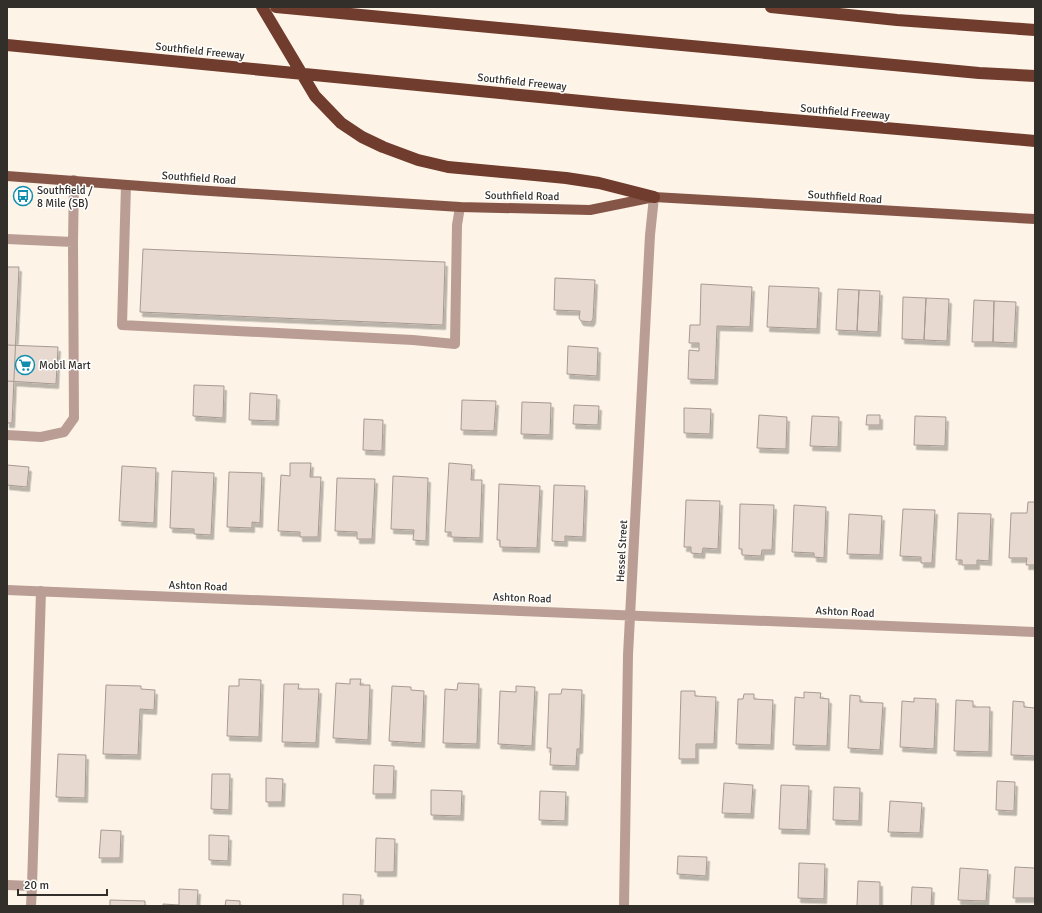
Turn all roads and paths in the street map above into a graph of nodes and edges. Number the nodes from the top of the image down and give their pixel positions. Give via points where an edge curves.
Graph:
1 (262, 7) edge
2 (276, 7) edge
3 (771, 7) edge
4 (1035, 30) edge
5 (7, 45) edge
6 (1035, 76) edge
7 (1035, 141) edge
8 (7, 176) edge
9 (74, 180) junction
10 (126, 185) junction
11 (654, 197) junction
12 (460, 207) junction
13 (1035, 219) edge
14 (7, 239) edge
15 (73, 242) junction
16 (7, 434) edge
17 (7, 590) edge
18 (41, 592) junction
19 (630, 615) junction
20 (1035, 632) edge
21 (7, 885) edge
22 (32, 886) junction
23 (31, 906) edge
24 (624, 906) edge

1 - 11 highway via 315,96 341,122 362,137 418,160 448,167 566,178
2 - 6 highway via 963,72
3 - 4 highway via 897,20
5 - 7 highway, Southfield Freeway via 614,104
8 - 9 main road, Southfield Road
9 - 10 main road, Southfield Road
9 - 15 street
10 - 12 main road, Southfield Road
10 - 12 street via 122,325 455,344
11 - 12 main road, Southfield Road via 590,210
11 - 13 main road, Southfield Road
11 - 19 street, Hessel Street
14 - 15 street
15 - 16 street via 74,418 64,432 41,437
17 - 18 street, Ashton Road
18 - 19 street, Ashton Road
18 - 22 street
19 - 20 street, Ashton Road
19 - 24 street, Hessel Street
21 - 22 street
22 - 23 street

